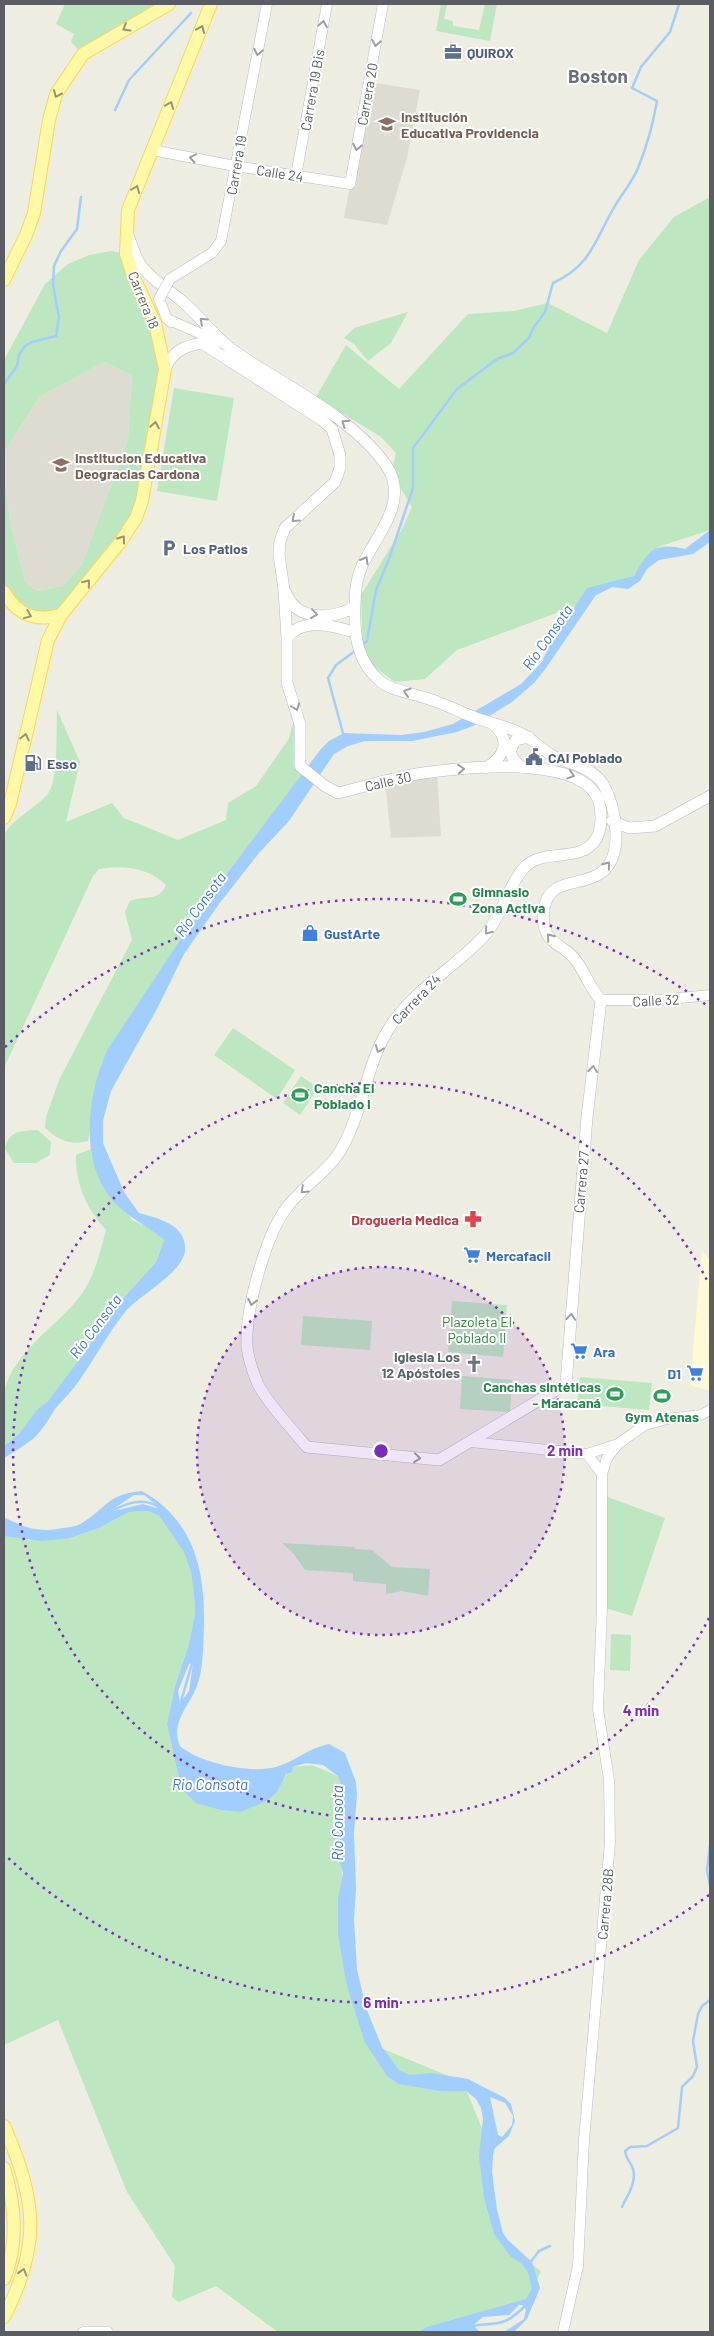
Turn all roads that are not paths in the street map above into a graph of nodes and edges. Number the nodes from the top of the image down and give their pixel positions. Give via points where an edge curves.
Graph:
1 (169, 4) edge
2 (267, 4) edge
3 (327, 4) edge
4 (383, 4) edge
5 (210, 5) edge
6 (152, 150) junction
7 (235, 166) junction
8 (296, 176) junction
9 (350, 184) joint
10 (126, 229) junction
11 (4, 280) edge
12 (167, 319) junction
13 (202, 343) junction
14 (228, 346) junction
15 (164, 369) junction
16 (284, 590) junction
17 (4, 592) edge
18 (355, 607) junction
19 (61, 615) junction
20 (354, 632) junction
21 (287, 638) junction
22 (492, 724) junction
23 (529, 737) junction
24 (486, 768) junction
25 (523, 768) junction
26 (710, 796) edge
27 (602, 810) junction
28 (4, 818) edge
29 (616, 822) junction
30 (710, 995) edge
31 (602, 1000) junction
32 (710, 1410) edge
33 (471, 1442) junction
34 (618, 1444) junction
35 (588, 1454) junction
36 (602, 1474) junction
37 (4, 2126) edge
38 (4, 2168) edge
39 (4, 2278) edge
40 (4, 2317) edge
41 (83, 2332) edge
42 (108, 2332) edge
43 (563, 2332) edge

1 -> 11 main road via 83,54 56,94 34,213
2 -> 7 street, Carrera 19
8 -> 3 street, Carrera 19 Bis
4 -> 9 street, Carrera 20
6 -> 5 main road, Carrera 18
7 -> 6 street, Calle 24
10 -> 6 main road, Carrera 18 via 128,210
7 - 8 street, Calle 24
7 - 12 street, Carrera 19, bridge via 221,242 212,253 170,279 161,304
8 - 9 street, Calle 24
14 -> 10 main road via 139,263
10 - 15 main road, Carrera 18 via 126,254 155,323
12 - 13 street
12 - 14 street
13 - 15 main road via 178,350
13 -> 16 main road via 310,410 332,429 336,440 340,468 335,482 285,528 280,541
18 -> 14 main road via 361,568 393,506 395,490 391,474 385,463 350,426
19 -> 15 main road, Carrera 18 via 136,518 144,493
16 -> 18 main road via 290,604 304,613 334,615
16 - 21 main road
17 -> 19 main road via 20,612 33,618
18 - 20 main road
28 -> 19 main road, Carrera 18 via 48,640
20 - 21 main road via 335,626 309,624 293,630
22 -> 20 main road via 383,684 366,665 357,648
21 -> 24 main road, Calle 30 via 287,683 300,724 300,766 325,786 338,793 437,771
22 - 23 main road
22 - 24 main road via 500,730 504,740 503,751 498,760
23 - 25 main road via 516,740 510,752
23 - 29 main road via 552,755 586,769 598,778 609,797
24 - 25 main road
25 -> 27 main road via 547,769 581,779 597,792
26 - 29 main road via 655,826 629,828
27 - 29 main road via 605,817
27 -> 33 main road, Carrera 24 via 596,839 579,852 532,861 522,870 494,924 484,936 440,974 395,1020 378,1048 341,1150 277,1220 254,1291 247,1348 258,1384 307,1447 439,1460
31 -> 29 main road via 593,992 577,962 545,931 543,916 550,893 599,874 607,867 613,857
30 - 31 street, Calle 32 via 660,1000
33 -> 31 main road, Carrera 27 via 566,1384 587,1117
32 - 34 street via 701,1415 644,1425
33 - 35 street
34 - 35 street
34 - 36 street, Carrera 28B via 607,1458
35 - 36 street
36 - 43 street, Carrera 28B via 598,1709 609,1780 610,1842 584,2140 578,2266
40 -> 37 main road via 22,2278 32,2224 26,2182
38 - 39 main road via 14,2221 12,2249
41 - 42 street

